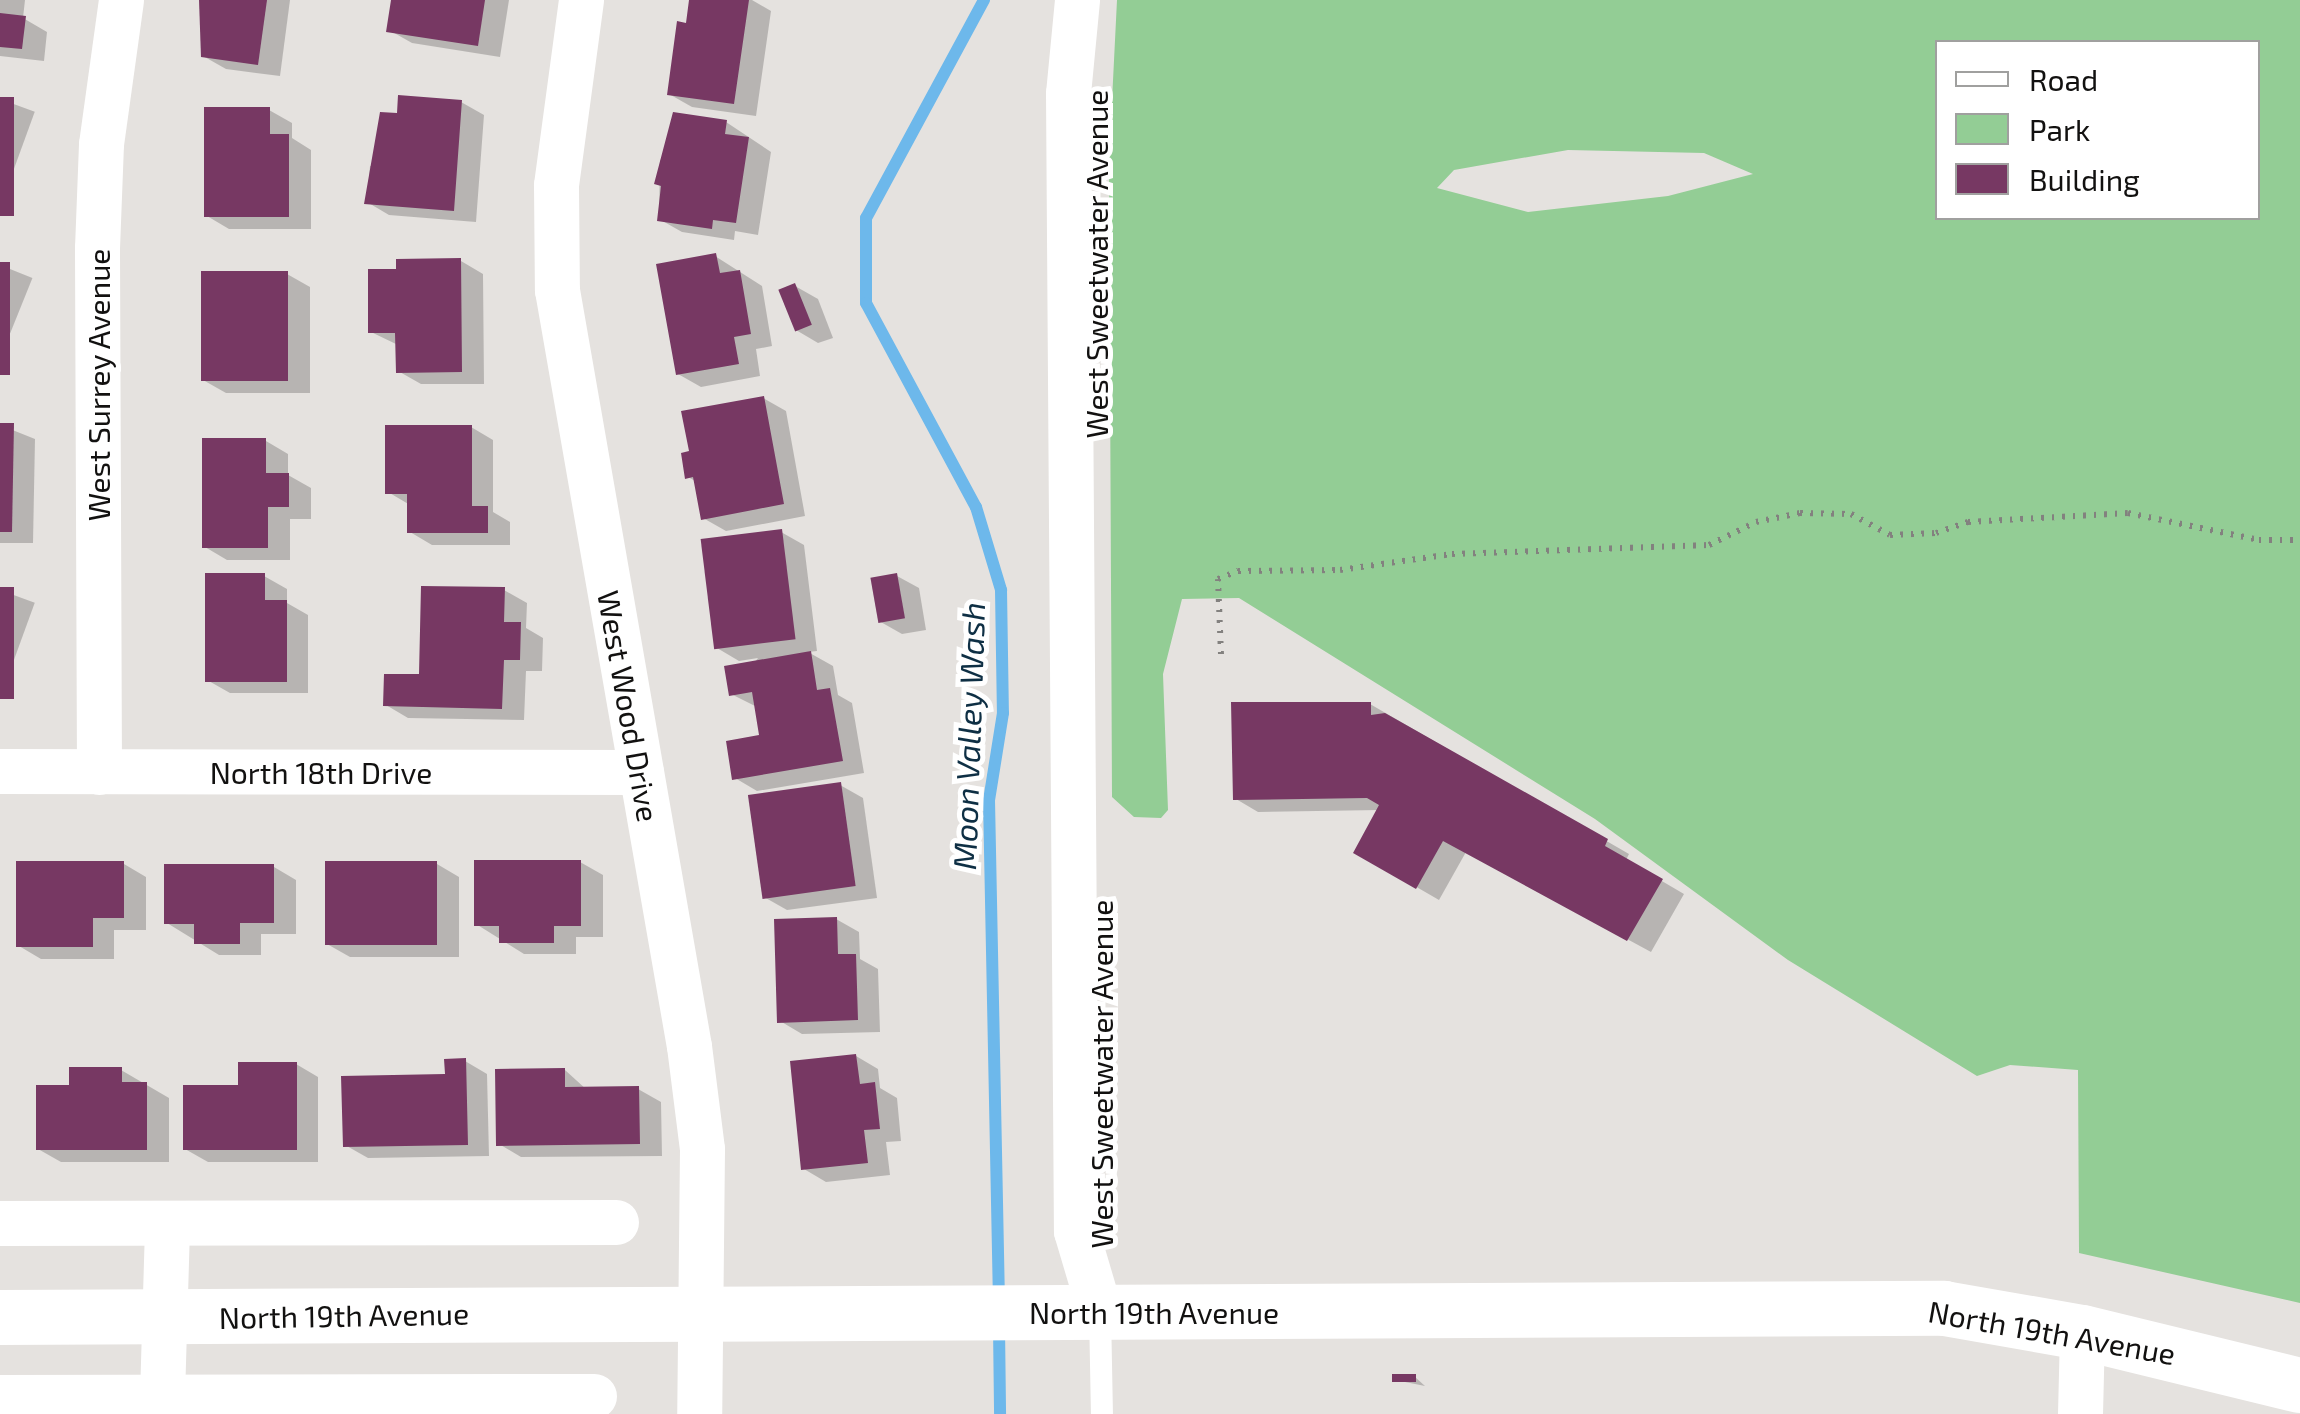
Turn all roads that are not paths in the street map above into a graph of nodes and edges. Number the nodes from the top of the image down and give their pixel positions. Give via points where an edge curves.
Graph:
1 (122, 0) edge
2 (581, 0) edge
3 (1077, 0) edge
4 (1102, 0) edge
5 (0, 772) edge
6 (100, 772) junction
7 (641, 772) junction
8 (616, 1222) dead end
9 (0, 1223) edge
10 (167, 1223) junction
11 (700, 1312) junction
12 (1100, 1312) junction
13 (0, 1317) edge
14 (164, 1317) junction
15 (2082, 1332) junction
16 (2300, 1385) edge
17 (594, 1396) dead end
18 (0, 1397) edge
19 (162, 1408) edge
20 (699, 1414) edge
21 (1102, 1414) edge
22 (2080, 1414) edge

1 - 6 street, West Surrey Avenue via 102,144 98,248
2 - 7 street, West Wood Drive via 556,185 557,290
3 - 12 street, West Sweetwater Avenue via 1068,93 1076,1231
4 - 12 street, West Sweetwater Avenue via 1094,93
5 - 6 street, North 18th Drive
6 - 7 street, North 18th Drive
7 - 11 street, West Wood Drive via 702,1149
8 - 10 street
9 - 10 street
10 - 14 street
11 - 12 main road, North 19th Avenue
11 - 14 main road, North 19th Avenue
11 - 20 street, West Wood Drive
12 - 15 main road, North 19th Avenue via 1944,1308
12 - 21 lane
13 - 14 main road, North 19th Avenue
14 - 19 street
15 - 16 main road, North 19th Avenue
15 - 22 street
17 - 19 street
18 - 19 street

